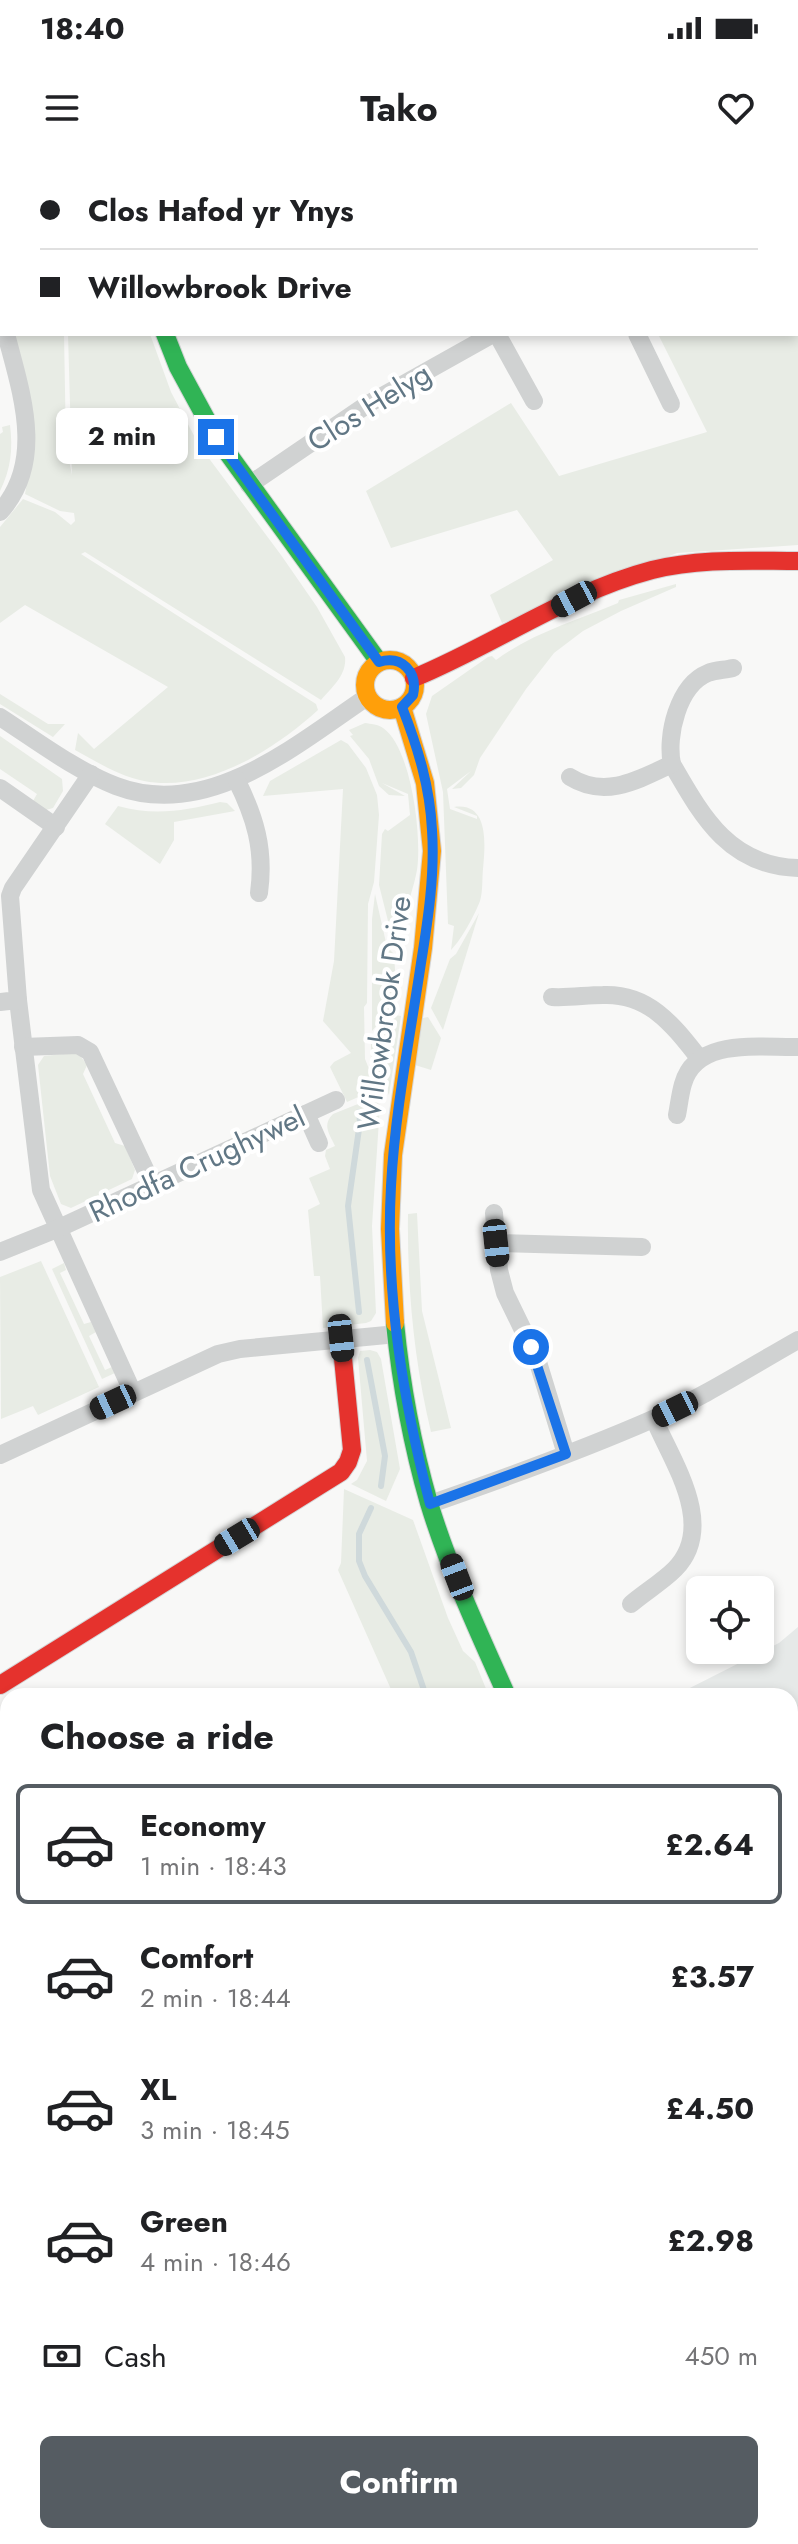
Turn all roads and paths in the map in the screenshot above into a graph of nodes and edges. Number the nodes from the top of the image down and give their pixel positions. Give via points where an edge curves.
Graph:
1 (6, 336) edge
2 (166, 336) edge
3 (491, 336) edge
4 (496, 336) edge
5 (638, 336) edge
6 (534, 401) dead end
7 (671, 404) dead end
8 (249, 485) junction
9 (0, 512) edge
10 (798, 561) edge
11 (379, 662) junction
12 (733, 668) dead end
13 (414, 678) junction
14 (367, 697) junction
15 (402, 707) junction
16 (0, 717) edge
17 (672, 764) junction
18 (91, 774) junction
19 (570, 777) dead end
20 (236, 779) junction
21 (0, 788) edge
22 (56, 827) junction
23 (798, 868) edge
24 (259, 893) dead end
25 (552, 997) dead end
26 (9, 1001) edge
27 (23, 1047) junction
28 (798, 1047) edge
29 (699, 1058) junction
30 (336, 1100) dead end
31 (306, 1114) junction
32 (677, 1115) dead end
33 (319, 1143) dead end
34 (152, 1184) junction
35 (494, 1213) dead end
36 (57, 1229) junction
37 (496, 1243) junction
38 (642, 1247) dead end
39 (0, 1252) edge
40 (397, 1334) junction
41 (341, 1338) junction
42 (797, 1342) edge
43 (133, 1393) junction
44 (654, 1419) junction
45 (566, 1454) junction
46 (0, 1455) edge
47 (430, 1504) junction
48 (631, 1604) dead end
49 (0, 1685) edge
50 (504, 1688) edge

1 - 9 street via 27,451 22,476
2 - 8 street via 196,403
3 - 8 street, Clos Helyg via 368,404
4 - 6 street
5 - 7 street
8 - 11 street
10 - 13 street via 692,563 639,574 574,599
11 - 13 street via 404,664
11 - 14 street via 367,673
12 - 17 street via 706,673 686,693 672,730
13 - 15 street via 413,695
14 - 15 street via 378,708
14 - 20 street
15 - 40 street, Willowbrook Drive via 423,769 433,844 391,1187
16 - 18 street
17 - 19 street via 606,787 585,786
17 - 23 street via 704,818 729,844
18 - 20 street via 155,794
18 - 22 street, Rhodfa Crughywel
20 - 24 street via 256,822
21 - 22 street
22 - 26 street, Rhodfa Crughywel via 10,896
25 - 29 street via 620,996 641,1002 672,1023
26 - 27 street, Rhodfa Crughywel
27 - 34 street via 78,1045 90,1052
27 - 36 street, Rhodfa Crughywel via 41,1190
28 - 29 street via 729,1049
29 - 32 street via 683,1083
30 - 31 street, Rhodfa Crughywel
31 - 33 street
31 - 34 street, Rhodfa Crughywel
34 - 36 street, Rhodfa Crughywel
35 - 37 street
36 - 39 street, Rhodfa Crughywel
36 - 43 street, Rhodfa Crughywel
37 - 38 street
37 - 45 street via 505,1293 537,1359
40 - 41 street
40 - 47 street, Willowbrook Drive via 410,1424
41 - 43 street via 229,1351
41 - 49 street via 352,1450 344,1469
42 - 44 street
43 - 46 street
44 - 45 street
44 - 48 street via 690,1504 692,1540 676,1569
45 - 47 street
47 - 50 street, Willowbrook Drive

